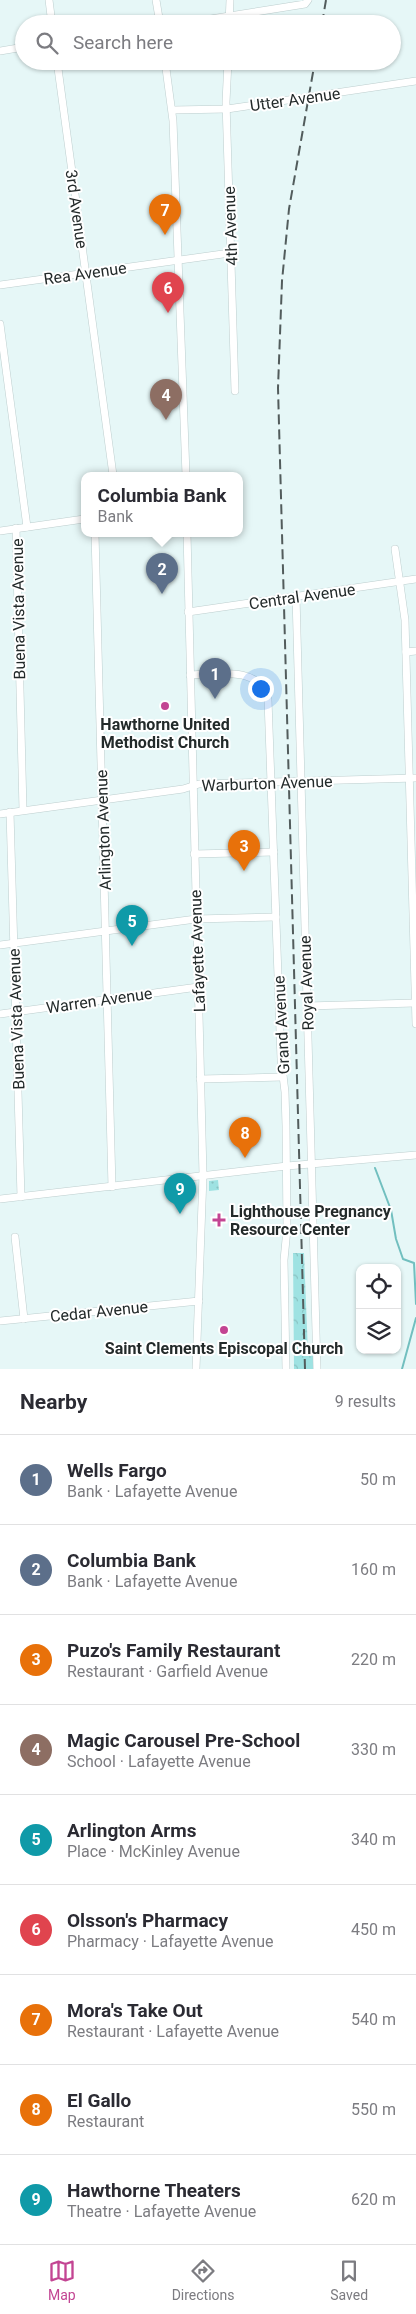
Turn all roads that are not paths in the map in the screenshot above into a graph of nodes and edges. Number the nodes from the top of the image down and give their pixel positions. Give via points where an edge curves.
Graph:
1 (49, 0) edge
2 (156, 0) edge
3 (230, 0) edge
4 (307, 1) edge
5 (51, 15) edge
6 (158, 15) edge
7 (229, 15) edge
8 (234, 15) edge
9 (15, 49) edge
10 (0, 51) edge
11 (58, 70) edge
12 (166, 70) edge
13 (228, 70) edge
14 (416, 81) edge
15 (227, 109) junction
16 (172, 110) junction
17 (230, 253) junction
18 (178, 260) junction
19 (85, 273) junction
20 (0, 284) edge
21 (0, 324) edge
22 (235, 390) dead end
23 (113, 472) edge
24 (186, 472) edge
25 (81, 519) edge
26 (28, 527) junction
27 (16, 528) junction
28 (0, 530) edge
29 (94, 537) edge
30 (187, 537) edge
31 (395, 549) dead end
32 (416, 579) edge
33 (400, 582) junction
34 (296, 596) junction
35 (188, 612) junction
36 (416, 651) edge
37 (406, 652) junction
38 (190, 675) junction
39 (412, 778) edge
40 (301, 782) junction
41 (270, 783) junction
42 (192, 786) junction
43 (102, 800) junction
44 (23, 810) junction
45 (10, 812) junction
46 (0, 814) edge
47 (274, 852) junction
48 (194, 854) junction
49 (276, 917) junction
50 (196, 920) junction
51 (105, 932) junction
52 (14, 944) junction
53 (0, 945) edge
54 (198, 987) junction
55 (107, 999) junction
56 (415, 1003) edge
57 (307, 1006) junction
58 (16, 1012) junction
59 (0, 1014) edge
60 (416, 1024) edge
61 (283, 1077) junction
62 (200, 1079) junction
63 (416, 1155) edge
64 (311, 1164) junction
65 (286, 1166) junction
66 (203, 1175) junction
67 (112, 1187) junction
68 (21, 1197) junction
69 (0, 1199) edge
70 (14, 1237) dead end
71 (199, 1301) junction
72 (24, 1319) junction
73 (0, 1321) edge
74 (196, 1369) edge
75 (286, 1369) edge
76 (317, 1369) edge

1 - 5 street
2 - 6 street
3 - 7 street
4 - 8 street
9 - 10 street
11 - 19 street, 3rd Avenue
12 - 16 street
13 - 15 street, 4th Avenue
14 - 15 street, Utter Avenue
15 - 16 street, Utter Avenue
15 - 17 street, 4th Avenue
16 - 18 street
17 - 18 street, Rea Avenue
17 - 22 street, 4th Avenue
18 - 19 street, Rea Avenue
18 - 24 street
19 - 20 street, Rea Avenue
19 - 23 street, 3rd Avenue
21 - 26 street
25 - 26 street
26 - 27 street
27 - 28 street
27 - 44 street, Buena Vista Avenue
29 - 43 street, Arlington Avenue
30 - 35 street, Lafayette Avenue
31 - 33 street
32 - 33 street, Central Avenue
33 - 34 street, Central Avenue
33 - 37 street
34 - 35 street, Central Avenue
34 - 40 street, Royal Avenue
35 - 38 street, Lafayette Avenue
36 - 37 street
37 - 39 street
38 - 41 street, Grand Avenue via 244,674 266,693
38 - 42 street, Lafayette Avenue
39 - 40 street, Warburton Avenue
39 - 56 street
40 - 41 street, Warburton Avenue
40 - 57 street, Royal Avenue
41 - 42 street, Warburton Avenue
41 - 47 street, Grand Avenue
42 - 43 street, Warburton Avenue
42 - 48 street, Lafayette Avenue
43 - 44 street, Warburton Avenue
43 - 51 street, Arlington Avenue
44 - 45 street, Warburton Avenue
45 - 46 street, Warburton Avenue
45 - 52 street, Buena Vista Avenue
47 - 48 street
47 - 49 street, Grand Avenue
48 - 50 street, Lafayette Avenue
49 - 50 street
49 - 61 street, Grand Avenue
50 - 51 street
50 - 54 street, Lafayette Avenue
51 - 52 street
51 - 55 street, Arlington Avenue
52 - 53 street
52 - 58 street, Buena Vista Avenue
54 - 55 street, Warren Avenue
54 - 62 street, Lafayette Avenue
55 - 58 street, Warren Avenue
55 - 67 street, Arlington Avenue
56 - 57 street
56 - 60 street
57 - 64 street, Royal Avenue
58 - 59 street, Warren Avenue
58 - 68 street, Buena Vista Avenue
61 - 62 street
61 - 65 street, Grand Avenue
62 - 66 street, Lafayette Avenue
63 - 64 street
64 - 65 street
64 - 76 street, Royal Avenue
65 - 66 street
65 - 75 street, Grand Avenue
66 - 67 street
66 - 71 street, Lafayette Avenue
67 - 68 street
68 - 69 street
70 - 72 street
71 - 72 street, Cedar Avenue
71 - 74 street, Lafayette Avenue
72 - 73 street, Cedar Avenue

